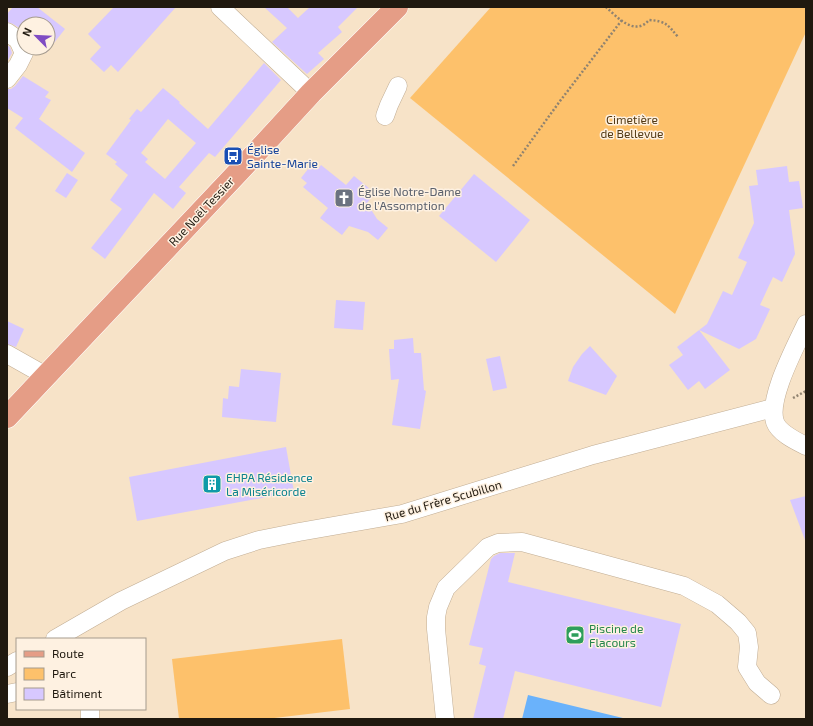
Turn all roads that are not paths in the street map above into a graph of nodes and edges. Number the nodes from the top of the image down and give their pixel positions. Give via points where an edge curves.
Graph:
1 (220, 7) edge
2 (397, 7) edge
3 (7, 32) edge
4 (7, 79) edge
5 (398, 86) dead end
6 (311, 93) junction
7 (385, 116) dead end
8 (806, 324) edge
9 (7, 354) edge
10 (46, 376) junction
11 (773, 408) junction
12 (7, 417) edge
13 (806, 446) edge
14 (57, 638) edge
15 (16, 662) edge
16 (7, 667) edge
17 (771, 695) dead end
18 (445, 719) edge

1 - 6 street
2 - 6 main road, Rue Noël Tessier
3 - 4 street via 18,40 24,53
5 - 7 street
6 - 10 main road, Rue Noël Tessier
8 - 11 street via 778,387
9 - 10 street
10 - 12 main road, Rue Noël Tessier
11 - 13 street via 775,423 784,434
11 - 14 street, Rue du Frère Scubillon via 594,455 402,514 259,540 225,551 121,601
15 - 16 street
17 - 18 street via 757,683 747,667 750,647 747,633 717,604 684,586 522,542 509,542 488,547 446,588 438,607 436,629

